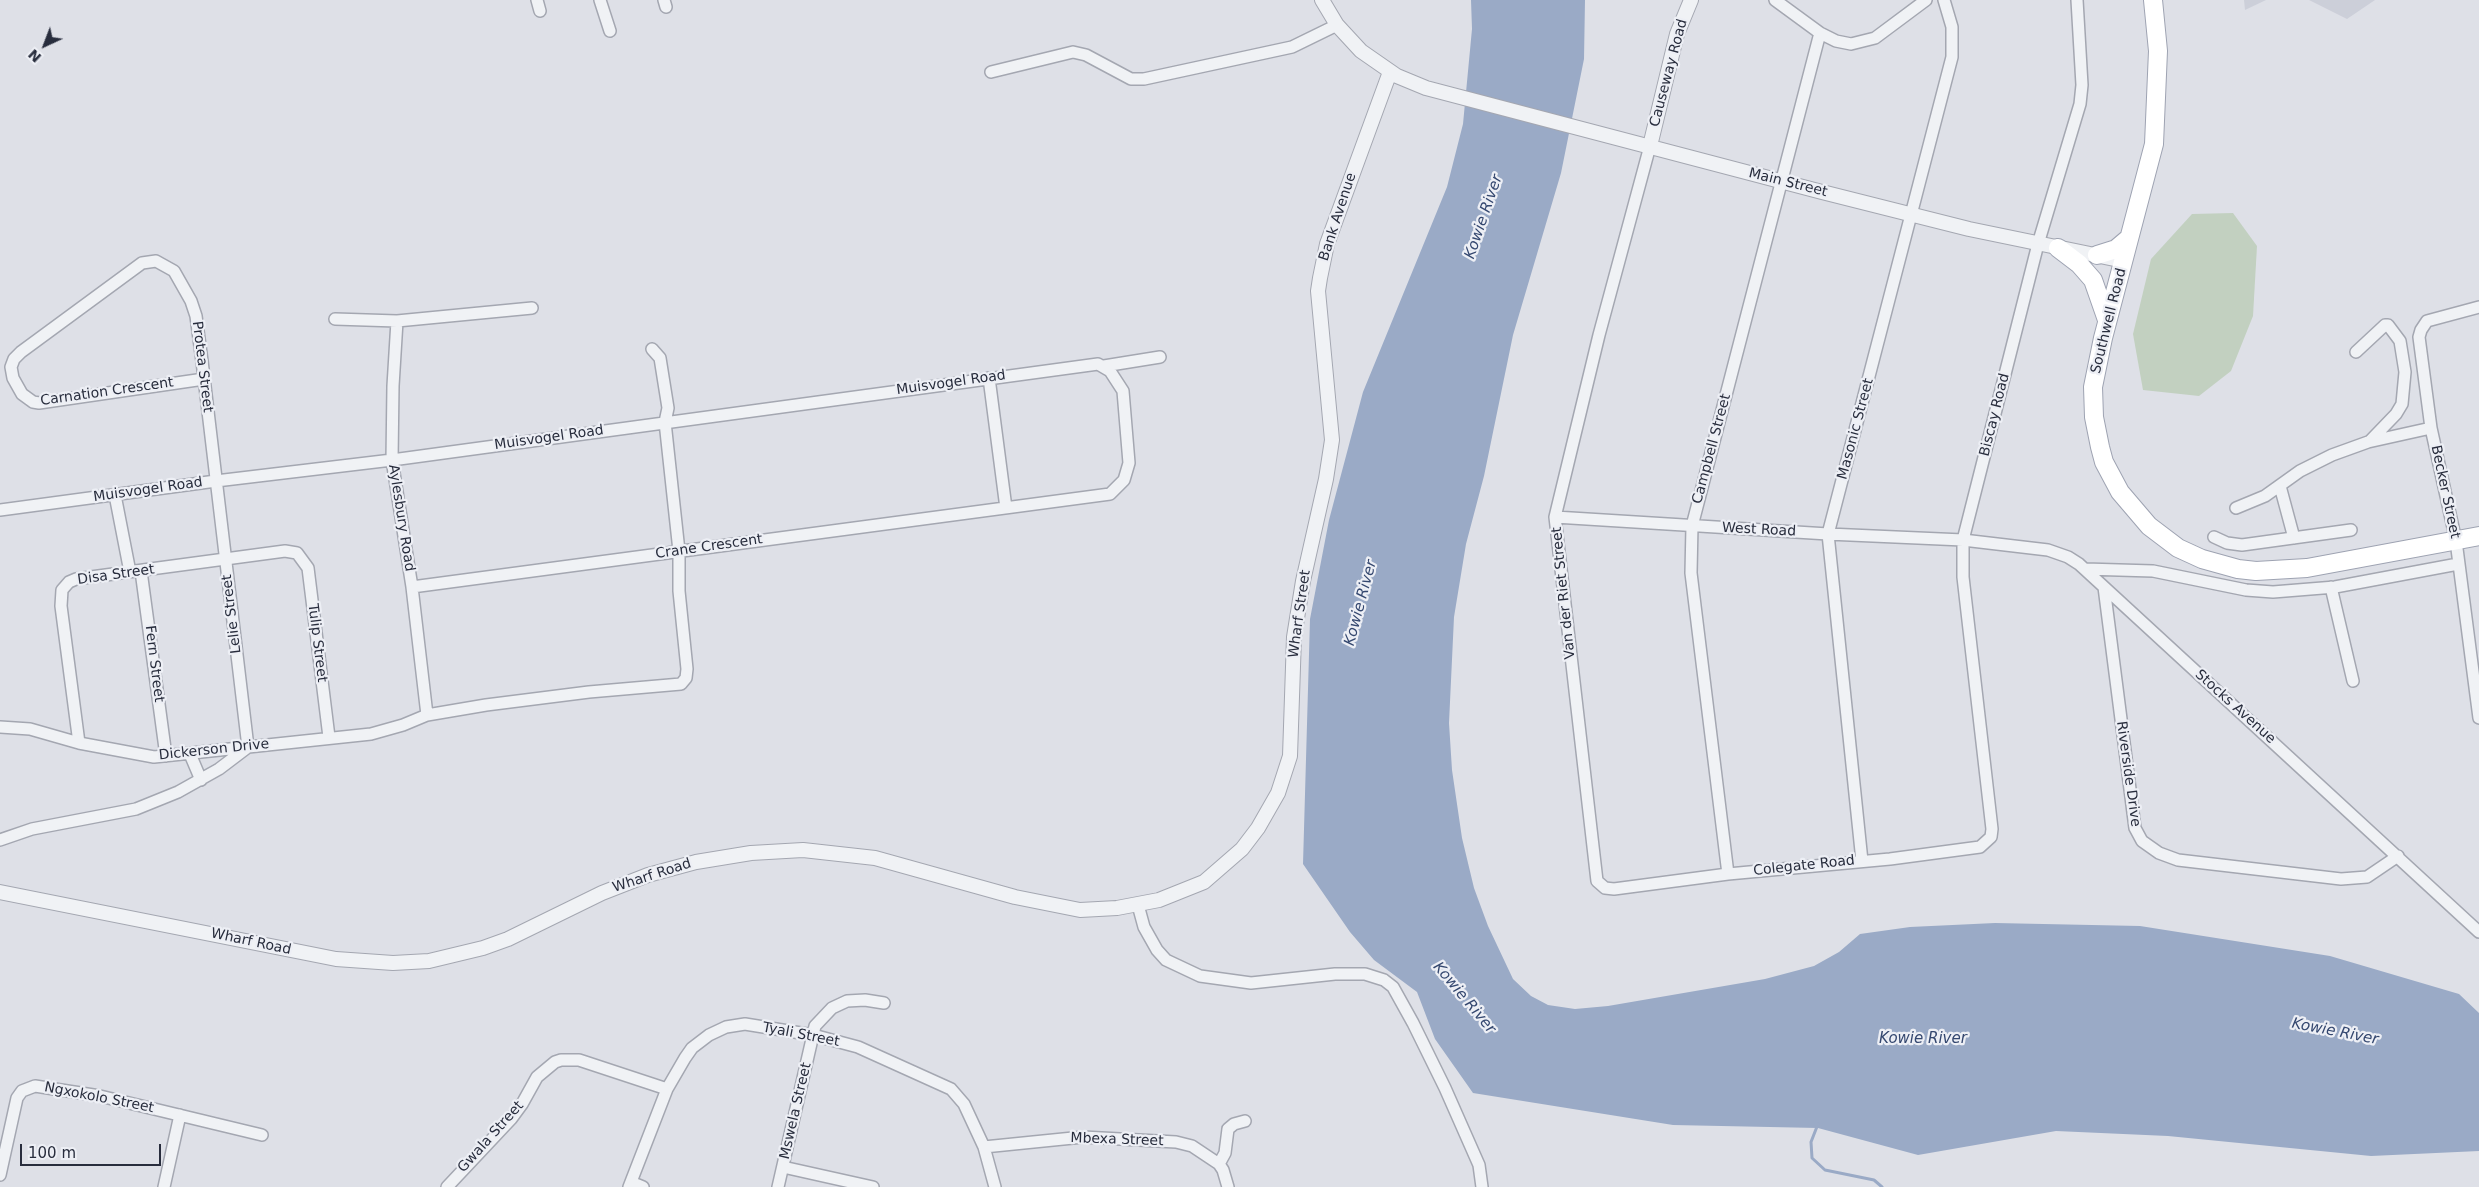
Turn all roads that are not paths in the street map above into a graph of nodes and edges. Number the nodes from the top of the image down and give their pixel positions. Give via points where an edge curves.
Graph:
1 (600, 0) edge
2 (1322, 0) edge
3 (1691, 0) edge
4 (1775, 0) edge
5 (2077, 0) edge
6 (2153, 0) edge
7 (1925, 1) edge
8 (1945, 3) edge
9 (1337, 26) junction
10 (610, 31) dead end
11 (1820, 33) junction
12 (991, 72) dead end
13 (1390, 72) junction
14 (1650, 146) junction
15 (1782, 182) junction
16 (1913, 213) junction
17 (2129, 238) junction
18 (2038, 244) junction
19 (2058, 248) junction
20 (2097, 255) junction
21 (2124, 261) junction
22 (163, 263) joint
23 (2479, 307) edge
24 (532, 308) dead end
25 (335, 319) dead end
26 (2107, 320) junction
27 (397, 321) junction
28 (652, 349) dead end
29 (2356, 352) dead end
30 (1160, 358) dead end
31 (1101, 365) junction
32 (989, 378) junction
33 (204, 379) junction
34 (665, 422) junction
35 (2431, 428) junction
36 (2368, 442) junction
37 (1330, 458) joint
38 (392, 460) junction
39 (216, 481) junction
40 (2280, 486) junction
41 (115, 495) junction
42 (1006, 508) junction
43 (2236, 508) dead end
44 (0, 510) edge
45 (1555, 517) junction
46 (1692, 526) junction
47 (2351, 530) dead end
48 (1828, 534) junction
49 (2479, 536) edge
50 (2214, 537) dead end
51 (2294, 538) junction
52 (1963, 540) junction
53 (2456, 541) junction
54 (679, 551) junction
55 (297, 553) joint
56 (226, 559) junction
57 (2458, 564) junction
58 (2085, 569) junction
59 (136, 572) junction
60 (412, 587) junction
61 (2104, 587) junction
62 (2331, 587) junction
63 (2353, 681) dead end
64 (427, 715) junction
65 (2479, 718) edge
66 (0, 727) edge
67 (329, 737) junction
68 (79, 743) junction
69 (248, 747) junction
70 (190, 754) junction
71 (166, 756) junction
72 (1286, 772) joint
73 (201, 780) junction
74 (1991, 837) joint
75 (0, 840) edge
76 (2398, 856) junction
77 (1862, 860) junction
78 (1728, 874) junction
79 (1614, 889) joint
80 (0, 892) edge
81 (1138, 905) junction
82 (2479, 932) edge
83 (884, 1003) dead end
84 (813, 1035) junction
85 (667, 1089) junction
86 (180, 1115) junction
87 (1245, 1121) dead end
88 (262, 1135) dead end
89 (984, 1147) junction
90 (1218, 1164) junction
91 (783, 1167) junction
92 (0, 1175) edge
93 (630, 1184) edge
94 (164, 1187) edge
95 (447, 1187) edge
96 (643, 1187) edge
97 (778, 1187) edge
98 (873, 1187) edge
99 (995, 1187) edge
100 (1228, 1187) edge
101 (1482, 1187) edge

1 - 10 street
2 - 9 street, Main Street
3 - 14 street, Causeway Road via 1677,34
4 - 11 street
5 - 18 street, Biscay Road via 2082,85 2080,104
6 - 17 main road, Southwell Road via 2158,51 2154,144
7 - 8 street, Masonic Street
7 - 11 street via 1875,38 1863,42 1842,43
8 - 16 street, Masonic Street via 1952,27 1952,57
9 - 12 street via 1292,47 1144,80 1131,79 1086,55 1073,52
9 - 13 street, Main Street
11 - 15 street, Campbell Street
13 - 14 street, Main Street via 1454,96
13 - 37 street, Bank Avenue via 1327,244 1318,290 1332,440
14 - 15 street, Main Street
14 - 45 street, Van der Riet Street via 1599,335
15 - 16 street, Main Street
15 - 46 street, Campbell Street
16 - 18 street, Main Street
16 - 48 street, Masonic Street
17 - 20 main road via 2116,248
17 - 21 main road, Southwell Road
18 - 19 street, Main Street
18 - 52 street, Biscay Road
19 - 20 street, Main Street
19 - 26 main road via 2093,280
20 - 21 street, Main Street
21 - 26 main road, Southwell Road
22 - 33 street, Protea Street via 174,271 191,301
22 - 33 street, Carnation Crescent via 142,263 21,352 14,359 13,378 28,399 46,403
23 - 35 street, Becker Street via 2432,319 2421,330 2419,338
24 - 27 street
25 - 27 street
26 - 53 main road, Southwell Road via 2093,387 2094,418 2100,447 2112,478 2129,503 2153,530 2178,548 2219,565 2256,571 2281,570
27 - 38 street, Aylesbury Road
28 - 34 street via 660,358 664,377 668,408
29 - 36 street via 2388,325 2400,341 2406,372 2402,404
30 - 31 street, Muisvogel Road
31 - 32 street, Muisvogel Road
31 - 42 street, Crane Crescent via 1119,383 1124,401 1129,463 1124,480 1110,494
32 - 34 street, Muisvogel Road
32 - 42 street
33 - 39 street, Protea Street
34 - 38 street, Muisvogel Road
34 - 54 street
35 - 36 street
35 - 53 street, Becker Street
36 - 40 street via 2316,462
37 - 72 street, Wharf Street via 1295,628 1290,756
38 - 39 street, Muisvogel Road
38 - 60 street, Aylesbury Road
39 - 41 street, Muisvogel Road
39 - 56 street, Lelie Street
40 - 43 street
40 - 51 street
41 - 44 street, Muisvogel Road
41 - 59 street, Fern Street
42 - 54 street, Crane Crescent
45 - 46 street, West Road
45 - 79 street, Van der Riet Street via 1595,872 1600,886
46 - 48 street, West Road
46 - 78 street, Campbell Street via 1691,572
47 - 51 street
48 - 52 street, West Road
48 - 77 street, Masonic Street
49 - 53 main road, Southwell Road
50 - 51 street via 2242,545
52 - 58 street, Stocks Avenue via 2048,550
52 - 74 street, Biscay Road via 1963,577
53 - 57 street, Becker Street
54 - 60 street, Crane Crescent
54 - 64 street, Dickerson Drive via 679,591 687,669 684,681 677,685 570,694
55 - 56 street, Disa Street via 285,551
55 - 67 street, Tulip Street via 308,568
56 - 59 street, Disa Street
56 - 69 street, Lelie Street
57 - 62 street
57 - 65 street, Becker Street
58 - 61 street, Stocks Avenue
58 - 62 street via 2153,571 2246,590 2273,592
59 - 68 street, Disa Street via 76,579 62,590 61,606
59 - 71 street, Fern Street
60 - 64 street, Aylesbury Road
61 - 76 street, Stocks Avenue
61 - 76 street, Riverside Drive via 2135,828 2142,841 2158,853 2178,860 2341,879 2367,877
62 - 63 street
64 - 67 street, Dickerson Drive via 389,730
66 - 68 street, Dickerson Drive via 30,729
67 - 69 street, Dickerson Drive
68 - 71 street, Dickerson Drive via 134,755
69 - 70 street, Dickerson Drive
69 - 73 street
70 - 71 street, Dickerson Drive
70 - 73 street
72 - 81 street, Wharf Road via 1258,828 1218,872 1184,892
73 - 75 street via 136,809 32,829
74 - 77 street, Colegate Road via 1986,844 1973,848
76 - 82 street, Stocks Avenue
77 - 78 street, Colegate Road
78 - 79 street, Colegate Road
80 - 81 street, Wharf Road via 336,959 394,963 429,961 476,951 648,875 696,862 750,854 803,850 875,858 1067,909 1095,910
81 - 101 street via 1144,927 1156,950 1166,960 1200,976 1251,983 1365,974 1384,980 1393,987 1414,1022 1445,1088 1476,1158
83 - 84 street, Mswela Street via 865,1000 840,1004 820,1019
84 - 85 street, Tyali Street via 753,1025 726,1027 692,1048
84 - 89 street, Tyali Street via 869,1051 951,1089 964,1104
84 - 91 street, Mswela Street
85 - 93 street, Tyali Street
85 - 95 street, Gwala Street via 579,1060 554,1062 537,1077 511,1119
86 - 88 street, Ngxokolo Street
86 - 92 street, Ngxokolo Street via 40,1085 27,1088 17,1098
86 - 94 street
87 - 90 street via 1228,1130 1225,1153
89 - 90 street, Mbexa Street via 1083,1137 1176,1142 1192,1146
89 - 99 street, Tyali Street
90 - 100 street
91 - 97 street, Mswela Street
91 - 98 street
93 - 96 street

